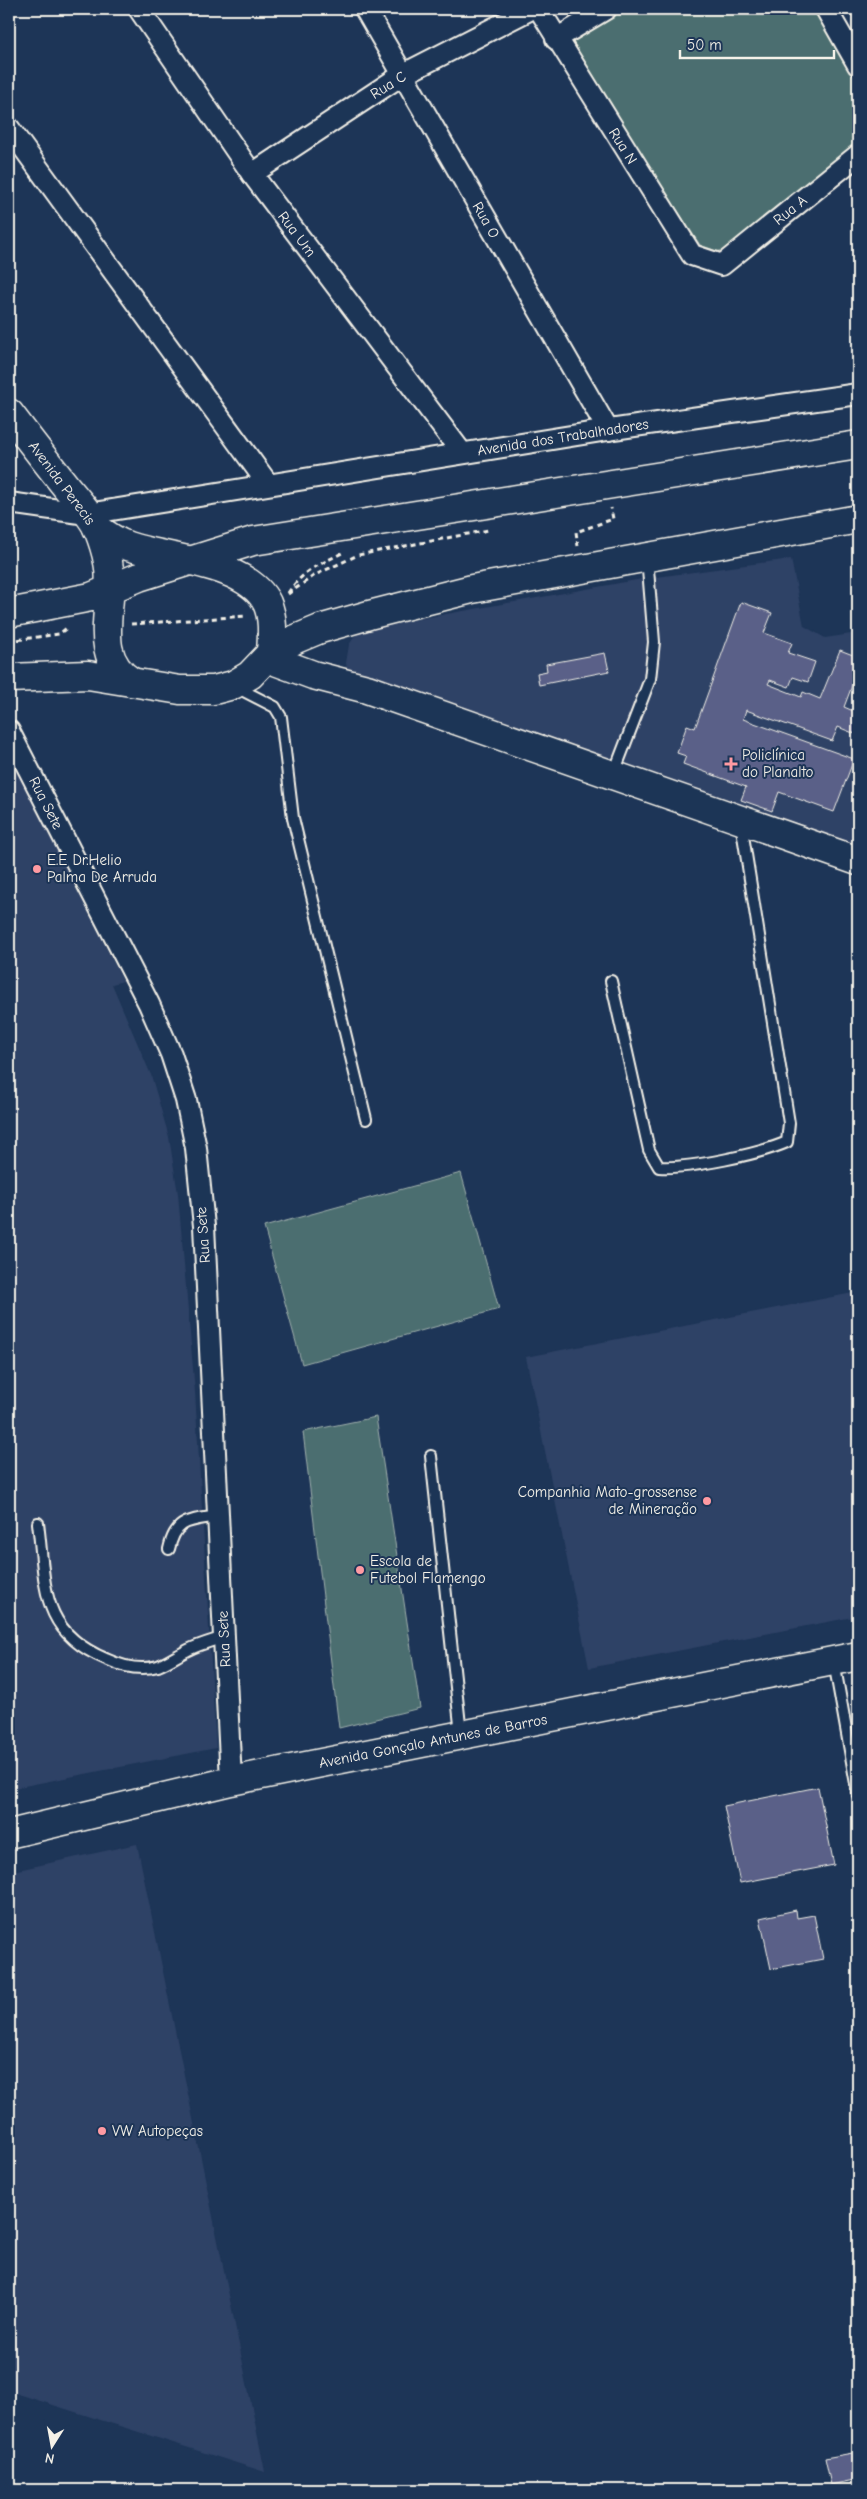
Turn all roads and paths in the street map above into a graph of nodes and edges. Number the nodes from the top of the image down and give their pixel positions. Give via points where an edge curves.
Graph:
1 (139, 9) edge
2 (365, 9) edge
3 (531, 9) edge
4 (539, 9) edge
5 (606, 9) edge
6 (826, 9) edge
7 (556, 39) junction
8 (858, 65) edge
9 (402, 75) junction
10 (9, 128) edge
11 (858, 155) edge
12 (252, 174) junction
13 (722, 265) joint
14 (858, 394) edge
15 (9, 413) edge
16 (608, 430) junction
17 (858, 445) edge
18 (462, 453) junction
19 (268, 484) junction
20 (9, 503) edge
21 (858, 519) edge
22 (92, 521) junction
23 (647, 556) junction
24 (190, 560) junction
25 (111, 590) junction
26 (9, 613) edge
27 (271, 615) junction
28 (107, 625) junction
29 (269, 655) junction
30 (9, 678) edge
31 (132, 682) junction
32 (233, 685) junction
33 (367, 689) junction
34 (9, 731) edge
35 (613, 775) junction
36 (740, 820) junction
37 (858, 861) edge
38 (610, 981) dead end
39 (366, 1120) dead end
40 (432, 1456) dead end
41 (218, 1516) junction
42 (38, 1523) dead end
43 (169, 1549) dead end
44 (224, 1637) junction
45 (846, 1659) edge
46 (461, 1735) junction
47 (232, 1781) junction
48 (858, 1795) edge
49 (9, 1834) edge

1 - 12 street, Rua Um
2 - 9 street, Rua O
3 - 9 street, Rua C
4 - 7 street, Rua N
5 - 7 street
6 - 8 street
7 - 13 street, Rua N via 692,255
9 - 12 street, Rua C
9 - 16 street, Rua O
10 - 19 street
11 - 13 street, Rua A
12 - 18 street, Rua Um
14 - 16 street, Avenida dos Trabalhadores
15 - 22 main road, Avenida Perecis
16 - 18 street, Avenida dos Trabalhadores
17 - 24 main road via 253,541
18 - 19 street, Avenida dos Trabalhadores
19 - 22 street, Avenida dos Trabalhadores
20 - 22 street, Avenida dos Trabalhadores
21 - 23 main road
22 - 24 main road, Avenida Perecis via 126,545
22 - 25 main road, Avenida Perecis via 108,562
23 - 29 main road via 472,589 369,615 320,628
23 - 35 lane via 654,642 650,679
24 - 25 main road
24 - 27 main road, Avenida Perecis via 219,569 249,584 263,597
25 - 26 main road via 72,602
25 - 28 main road, Avenida Perecis
27 - 28 path
27 - 29 main road
28 - 31 main road, Avenida Perecis via 106,643 110,658 122,676
29 - 32 main road via 250,675
29 - 33 main road via 314,675
30 - 31 main road via 88,675
31 - 32 main road via 196,691
32 - 33 main road via 280,682
32 - 39 lane via 275,708 281,717 293,818
33 - 35 main road
34 - 41 street, Rua Sete via 149,1004 171,1054 186,1100 196,1148 204,1226
35 - 36 main road
36 - 37 main road
36 - 38 lane via 790,1123 787,1142 772,1149 676,1168 660,1167 649,1150
40 - 46 lane
41 - 43 lane via 184,1522 172,1534
41 - 44 street, Rua Sete
42 - 44 lane via 48,1603 56,1623 86,1651 117,1664 138,1668 156,1666
44 - 47 street, Rua Sete
45 - 46 main road, Avenida Gonçalo Antunes de Barros
45 - 48 lane
46 - 47 main road, Avenida Gonçalo Antunes de Barros
47 - 49 main road, Avenida Gonçalo Antunes de Barros

